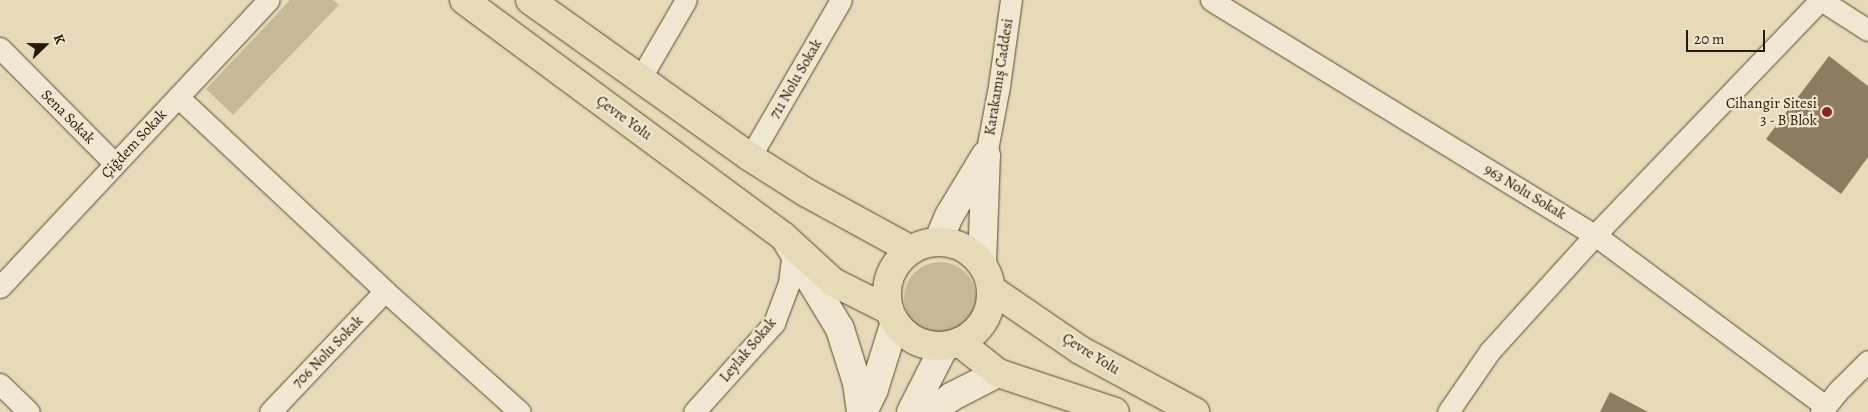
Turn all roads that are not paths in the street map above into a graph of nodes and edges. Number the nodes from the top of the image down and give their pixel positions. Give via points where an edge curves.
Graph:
1 (269, 0) edge
2 (464, 0) edge
3 (530, 0) edge
4 (686, 0) edge
5 (841, 0) edge
6 (1011, 0) edge
7 (1211, 0) edge
8 (1820, 0) edge
9 (1868, 30) edge
10 (0, 48) edge
11 (640, 79) junction
12 (178, 97) junction
13 (986, 154) junction
14 (750, 157) junction
15 (115, 164) junction
16 (1595, 235) junction
17 (938, 242) junction
18 (788, 243) junction
19 (911, 250) junction
20 (986, 277) junction
21 (0, 288) edge
22 (385, 291) junction
23 (892, 316) junction
24 (952, 344) junction
25 (1868, 361) edge
26 (998, 373) junction
27 (0, 384) edge
28 (1823, 409) edge
29 (29, 412) edge
30 (270, 412) edge
31 (520, 412) edge
32 (694, 412) edge
33 (862, 412) edge
34 (911, 412) edge
35 (932, 412) edge
36 (1115, 412) edge
37 (1196, 412) edge
38 (1448, 412) edge

1 - 12 street, Çiğdem Sokak
2 - 18 main road, Çevre Yolu
3 - 11 main road
4 - 11 street
5 - 14 street, 711 Nolu Sokak
6 - 13 street, Karakamış Caddesi
7 - 16 street, 963 Nolu Sokak
8 - 9 street
8 - 16 street
10 - 15 street, Sena Sokak
11 - 14 main road
12 - 15 street, Çiğdem Sokak
12 - 22 street
13 - 17 main road via 949,216
13 - 20 main road
14 - 19 main road via 807,193
15 - 21 street, Çiğdem Sokak
16 - 28 street, 963 Nolu Sokak
16 - 38 street via 1490,351
17 - 19 main road
17 - 20 main road via 955,244 970,252
18 - 23 main road, Çevre Yolu via 833,282
18 - 32 street, Leylak Sokak via 788,283 774,322
18 - 33 main road via 840,329 857,383
19 - 23 main road via 897,262 889,278 887,296
20 - 24 main road via 990,306 984,321 973,333
20 - 37 main road, Çevre Yolu via 1080,350
22 - 30 street, 706 Nolu Sokak
22 - 31 street
23 - 24 main road via 904,333 916,341
23 - 33 main road via 874,389
24 - 26 main road
24 - 34 main road
25 - 28 street
26 - 35 main road via 951,397
26 - 36 main road
27 - 29 street

